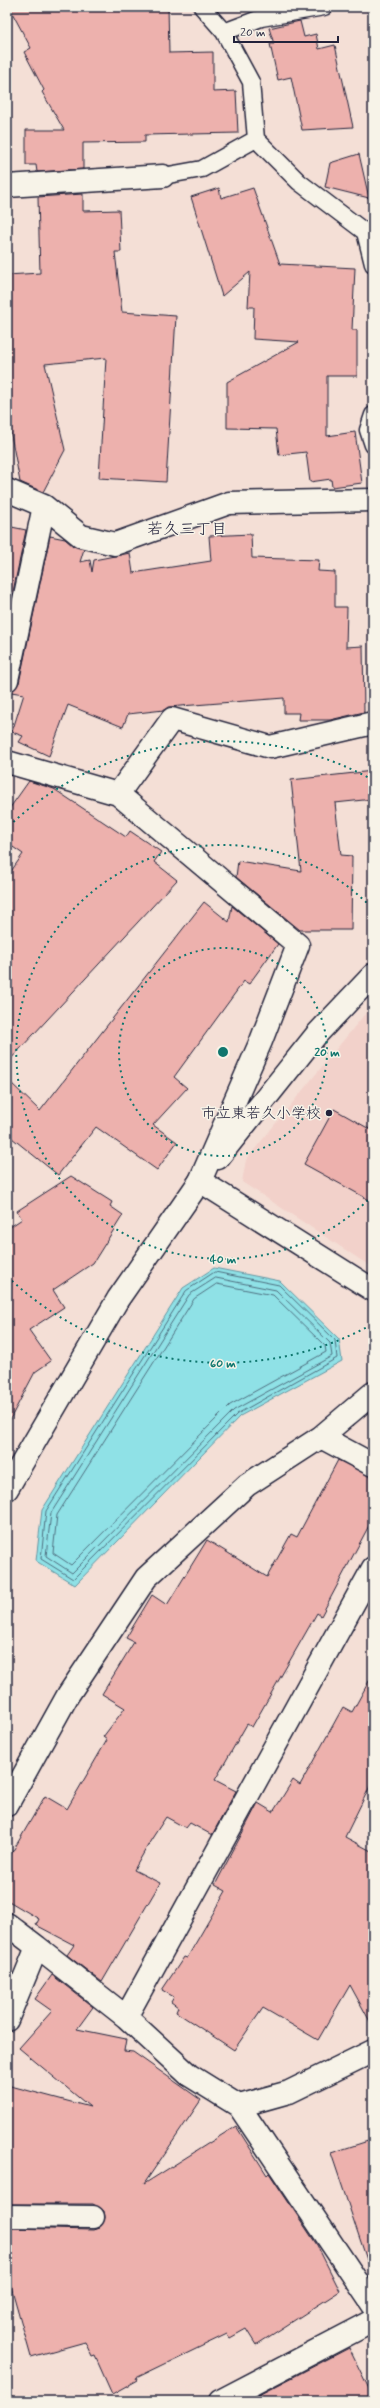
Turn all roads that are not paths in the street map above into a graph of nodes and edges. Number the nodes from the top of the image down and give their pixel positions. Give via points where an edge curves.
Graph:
1 (202, 7) edge
2 (324, 7) edge
3 (224, 32) junction
4 (256, 139) junction
5 (163, 176) joint
6 (7, 186) edge
7 (373, 264) edge
8 (373, 415) edge
9 (373, 445) edge
10 (7, 490) edge
11 (373, 500) edge
12 (44, 506) junction
13 (7, 680) edge
14 (373, 723) edge
15 (7, 762) edge
16 (118, 794) junction
17 (373, 975) edge
18 (200, 1181) junction
19 (373, 1290) edge
20 (373, 1393) edge
21 (321, 1437) junction
22 (373, 1465) edge
23 (7, 1489) edge
24 (373, 1568) edge
25 (7, 1805) edge
26 (7, 1924) edge
27 (37, 1947) junction
28 (126, 2017) junction
29 (7, 2020) edge
30 (373, 2051) edge
31 (239, 2106) junction
32 (7, 2216) edge
33 (93, 2217) dead end
34 (373, 2305) edge
35 (373, 2321) edge
36 (220, 2401) edge

1 - 3 lane
2 - 3 lane via 261,18
3 - 4 lane via 251,82
4 - 5 lane via 202,169
4 - 7 lane via 298,182 365,232
5 - 6 street
8 - 9 lane via 368,430
10 - 12 street
11 - 12 street via 229,503 115,544 81,536
12 - 13 street
14 - 16 street via 270,747 172,719
15 - 16 street
16 - 18 street via 298,945 261,1041
17 - 18 street via 317,1034
18 - 19 street
18 - 23 street via 118,1299
20 - 21 street
21 - 22 street
21 - 25 street via 246,1485 146,1578 68,1695
24 - 28 street
26 - 27 street
27 - 28 street
27 - 29 street
28 - 31 street via 189,2075
30 - 31 street via 289,2092
31 - 34 street
32 - 33 street
35 - 36 street

